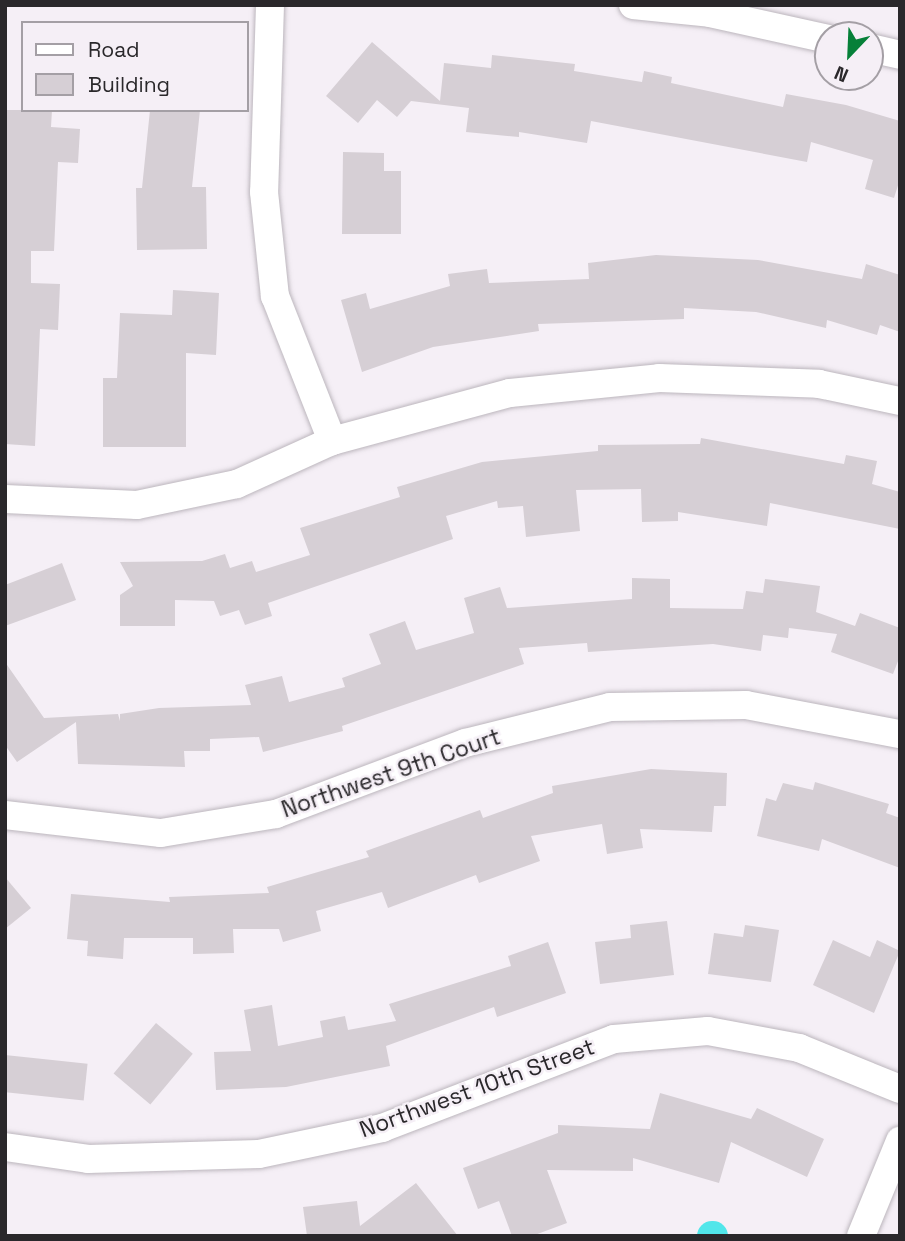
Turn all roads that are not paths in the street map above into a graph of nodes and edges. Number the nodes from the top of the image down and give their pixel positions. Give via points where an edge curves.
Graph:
1 (270, 5) edge
2 (633, 5) edge
3 (814, 36) edge
4 (900, 401) edge
5 (332, 441) junction
6 (5, 499) edge
7 (900, 734) edge
8 (5, 815) edge
9 (900, 1089) edge
10 (900, 1141) edge
11 (5, 1147) edge
12 (861, 1236) edge

1 - 5 street via 264,192 275,296
2 - 3 street via 710,13
4 - 5 street via 819,384 659,378 510,393
5 - 6 street via 237,484 137,505
7 - 8 street, Northwest 9th Court via 746,705 610,708 465,743 276,814 161,833
9 - 11 street, Northwest 10th Street via 799,1048 708,1031 614,1039 382,1128 259,1154 88,1159
10 - 12 street

